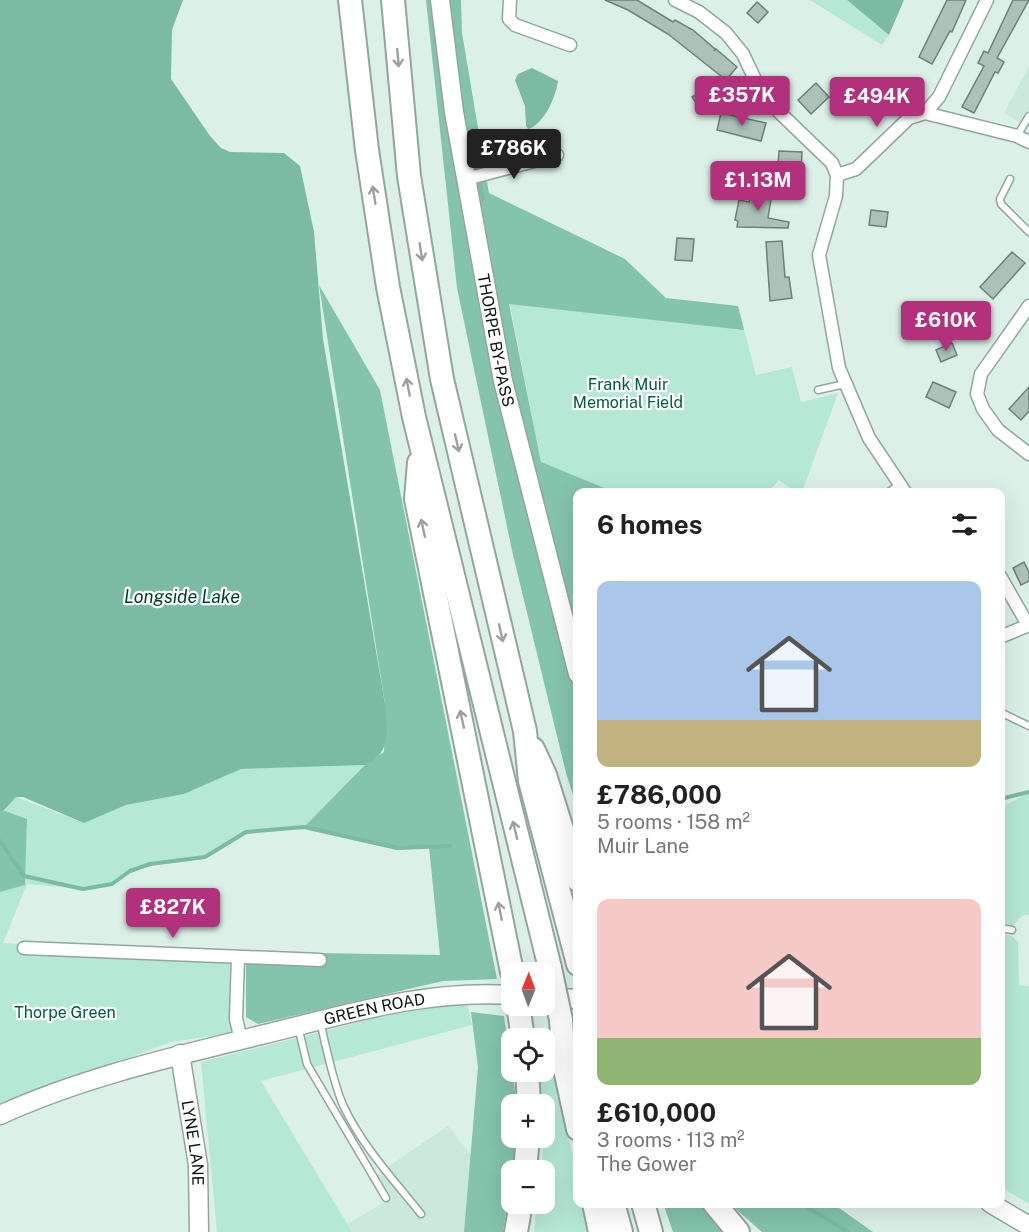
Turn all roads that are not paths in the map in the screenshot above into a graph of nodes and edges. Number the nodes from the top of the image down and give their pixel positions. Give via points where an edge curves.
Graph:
1 (350, 0) edge
2 (393, 0) edge
3 (440, 0) edge
4 (510, 0) edge
5 (675, 0) edge
6 (987, 0) edge
7 (689, 3) edge
8 (570, 45) dead end
9 (925, 113) junction
10 (1029, 116) edge
11 (1017, 136) junction
12 (1029, 142) edge
13 (557, 155) dead end
14 (837, 175) junction
15 (466, 179) junction
16 (1010, 179) dead end
17 (1029, 232) edge
18 (1029, 306) edge
19 (845, 384) junction
20 (818, 390) dead end
21 (421, 444) junction
22 (1029, 454) edge
23 (903, 488) edge
24 (1005, 585) edge
25 (1028, 625) edge
26 (1005, 635) edge
27 (573, 654) edge
28 (1005, 714) edge
29 (1029, 726) edge
30 (525, 731) junction
31 (573, 864) edge
32 (1005, 929) edge
33 (1012, 930) dead end
34 (573, 945) edge
35 (24, 948) dead end
36 (238, 957) junction
37 (320, 960) dead end
38 (510, 962) edge
39 (501, 994) edge
40 (555, 998) edge
41 (573, 999) edge
42 (561, 1020) junction
43 (320, 1021) junction
44 (298, 1026) junction
45 (241, 1040) junction
46 (180, 1054) junction
47 (573, 1059) edge
48 (573, 1106) edge
49 (0, 1115) edge
50 (386, 1198) dead end
51 (595, 1208) edge
52 (614, 1208) edge
53 (644, 1208) edge
54 (718, 1208) edge
55 (998, 1208) edge
56 (421, 1214) dead end
57 (519, 1214) edge
58 (1029, 1226) edge
59 (199, 1232) edge
60 (516, 1232) edge
61 (600, 1232) edge
62 (621, 1232) edge
63 (651, 1232) edge
64 (738, 1232) edge

21 -> 1 highway via 388,287
2 -> 30 highway via 409,176 442,379
3 - 15 main road, THORPE BY-PASS
4 - 8 street via 509,19 515,25
5 - 7 street
6 - 9 street via 939,97
7 - 14 street via 736,43 759,88 832,163
9 - 11 street
9 - 14 street via 909,118 855,169
10 - 11 lane
11 - 12 street
13 - 15 street
14 - 19 street via 836,196 819,255 832,335
15 - 27 main road, THORPE BY-PASS via 503,381
16 - 17 lane via 1001,204
18 - 22 street via 981,374 977,394 982,409 998,430
19 - 20 lane
19 - 23 street via 869,438
38 -> 21 highway via 417,499
42 -> 21 highway, bridge
24 - 25 street
25 - 26 street
28 - 29 lane
30 - 31 highway via 545,775
30 - 34 highway via 530,781
32 - 33 lane
35 - 36 street
36 - 37 street
36 - 45 street via 236,1019
39 - 43 main road, GREEN ROAD via 441,995
40 - 41 main road
42 - 47 highway
42 - 48 highway via 564,1065
43 - 44 main road, GREEN ROAD
43 - 56 lane via 336,1086 348,1114 375,1158
44 - 45 main road, GREEN ROAD
44 - 50 lane via 307,1064
45 - 46 main road, GREEN ROAD
46 - 49 main road, GREEN ROAD via 88,1081
46 - 59 main road, LYNE LANE via 198,1165
51 - 61 highway
52 - 62 highway
53 - 63 highway
54 - 64 highway
55 - 58 main road
57 - 60 highway

